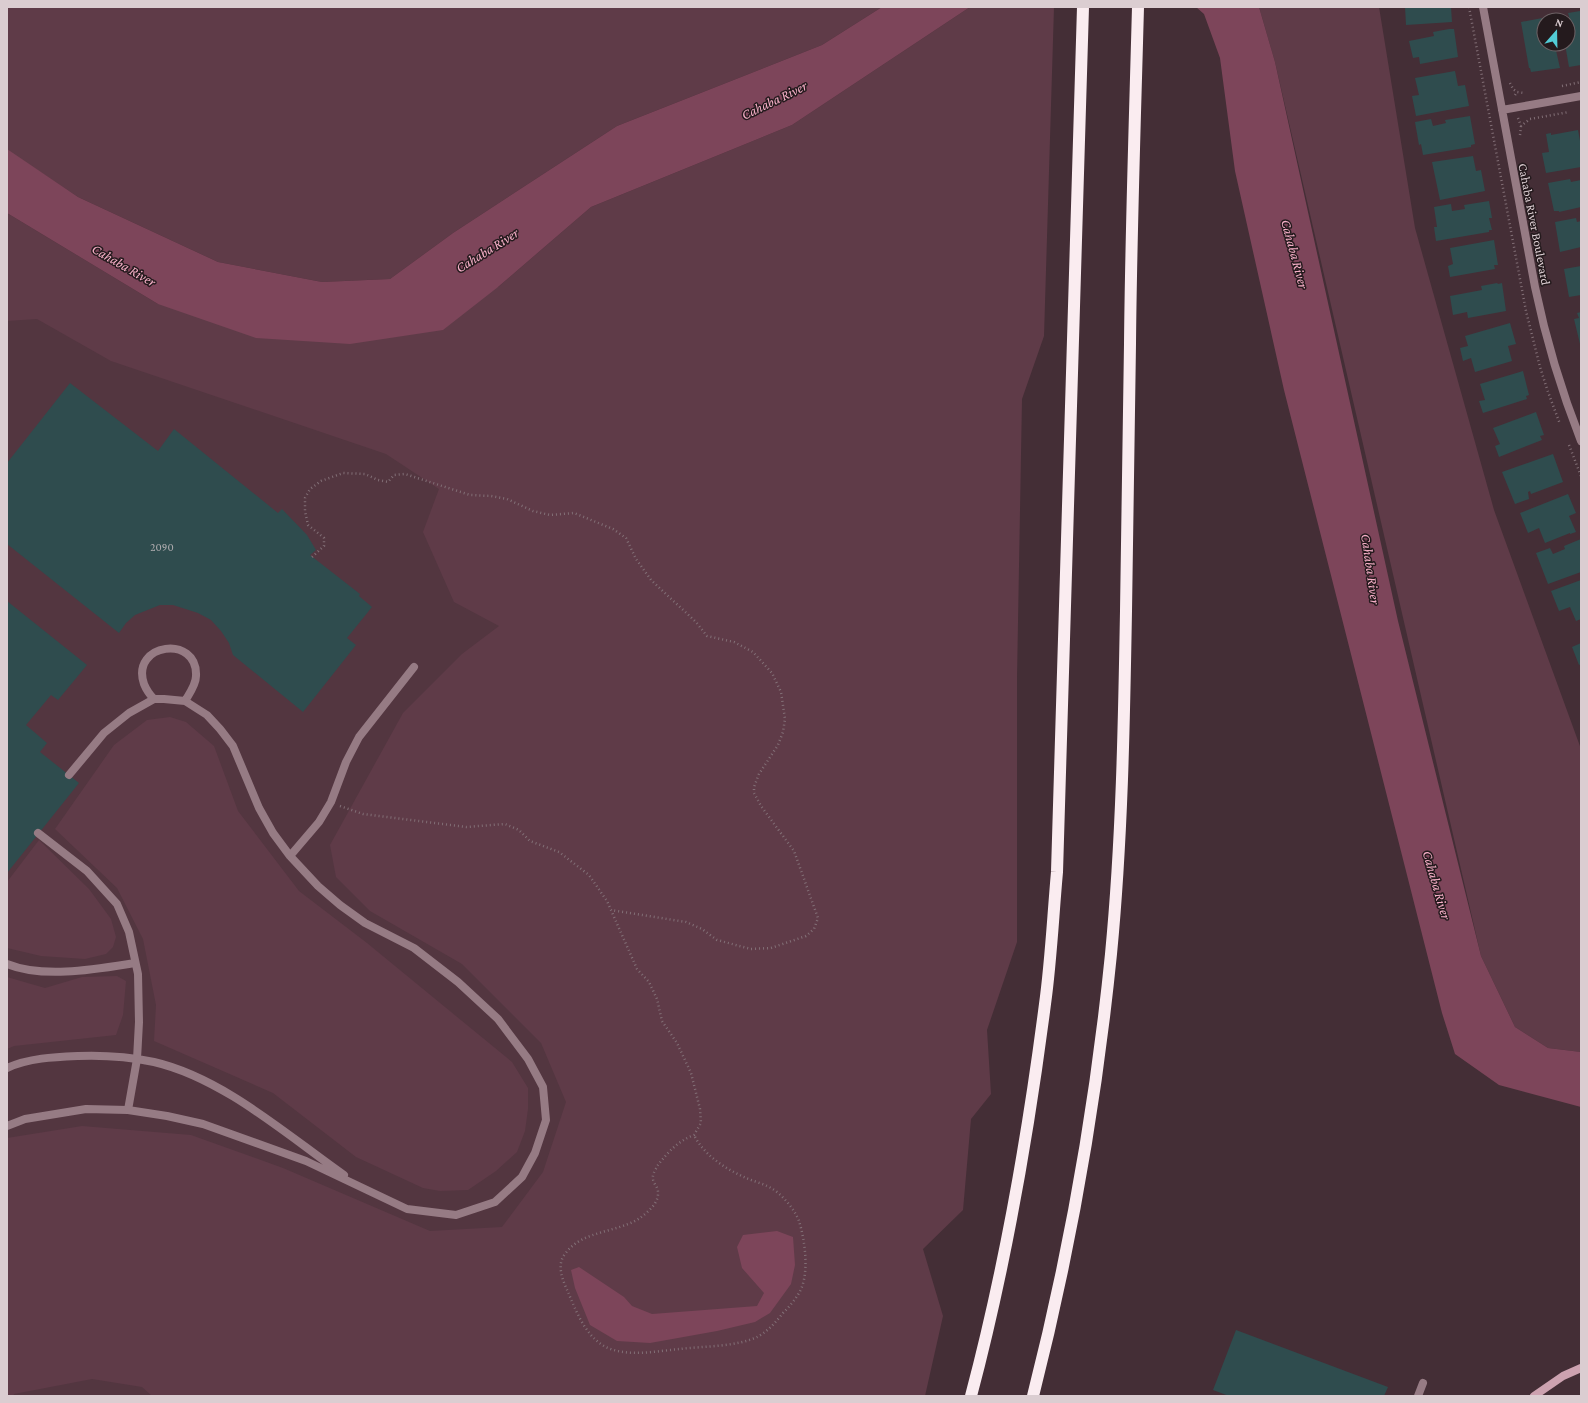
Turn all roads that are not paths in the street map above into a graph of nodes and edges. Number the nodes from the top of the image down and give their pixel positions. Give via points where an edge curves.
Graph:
1 (1083, 7) edge
2 (1138, 7) edge
3 (1483, 7) edge
4 (1581, 96) edge
5 (1502, 110) junction
6 (1581, 441) edge
7 (414, 667) dead end
8 (154, 699) junction
9 (185, 701) junction
10 (69, 775) dead end
11 (38, 833) dead end
12 (290, 856) junction
13 (7, 964) edge
14 (135, 964) junction
15 (137, 1059) junction
16 (7, 1068) edge
17 (128, 1110) junction
18 (7, 1126) edge
19 (363, 1188) junction
20 (1581, 1368) edge
21 (1423, 1383) dead end
22 (970, 1396) edge
23 (1033, 1396) edge
24 (1418, 1396) edge
25 (1534, 1396) edge

1 - 22 highway via 1057,872 1047,988 1032,1099 990,1319
2 - 23 highway via 1122,773 1111,953 1099,1059 1079,1191
3 - 5 street, Cahaba River Boulevard
4 - 5 street
5 - 6 street, Cahaba River Boulevard via 1544,328 1555,369
7 - 12 street via 359,737 319,822
8 - 9 street
8 - 9 street via 144,686 143,668 152,654 160,649 169,648 186,653 195,668 194,685
8 - 10 street via 129,713 104,733
9 - 12 street via 207,715 233,746 259,808
11 - 14 street via 88,871 117,904 129,932
12 - 19 street via 340,905 365,923 414,948 458,982 498,1019 528,1059 543,1087 546,1120 535,1153 522,1177 495,1202 456,1215 407,1209
13 - 14 street via 30,970 58,972
14 - 15 street via 138,974
15 - 16 street via 54,1057 19,1063
15 - 17 street
15 - 19 street via 172,1068 208,1083 248,1106
17 - 18 street via 86,1109 39,1116
17 - 19 street via 203,1124 306,1161
20 - 25 street via 1563,1376
21 - 24 street

